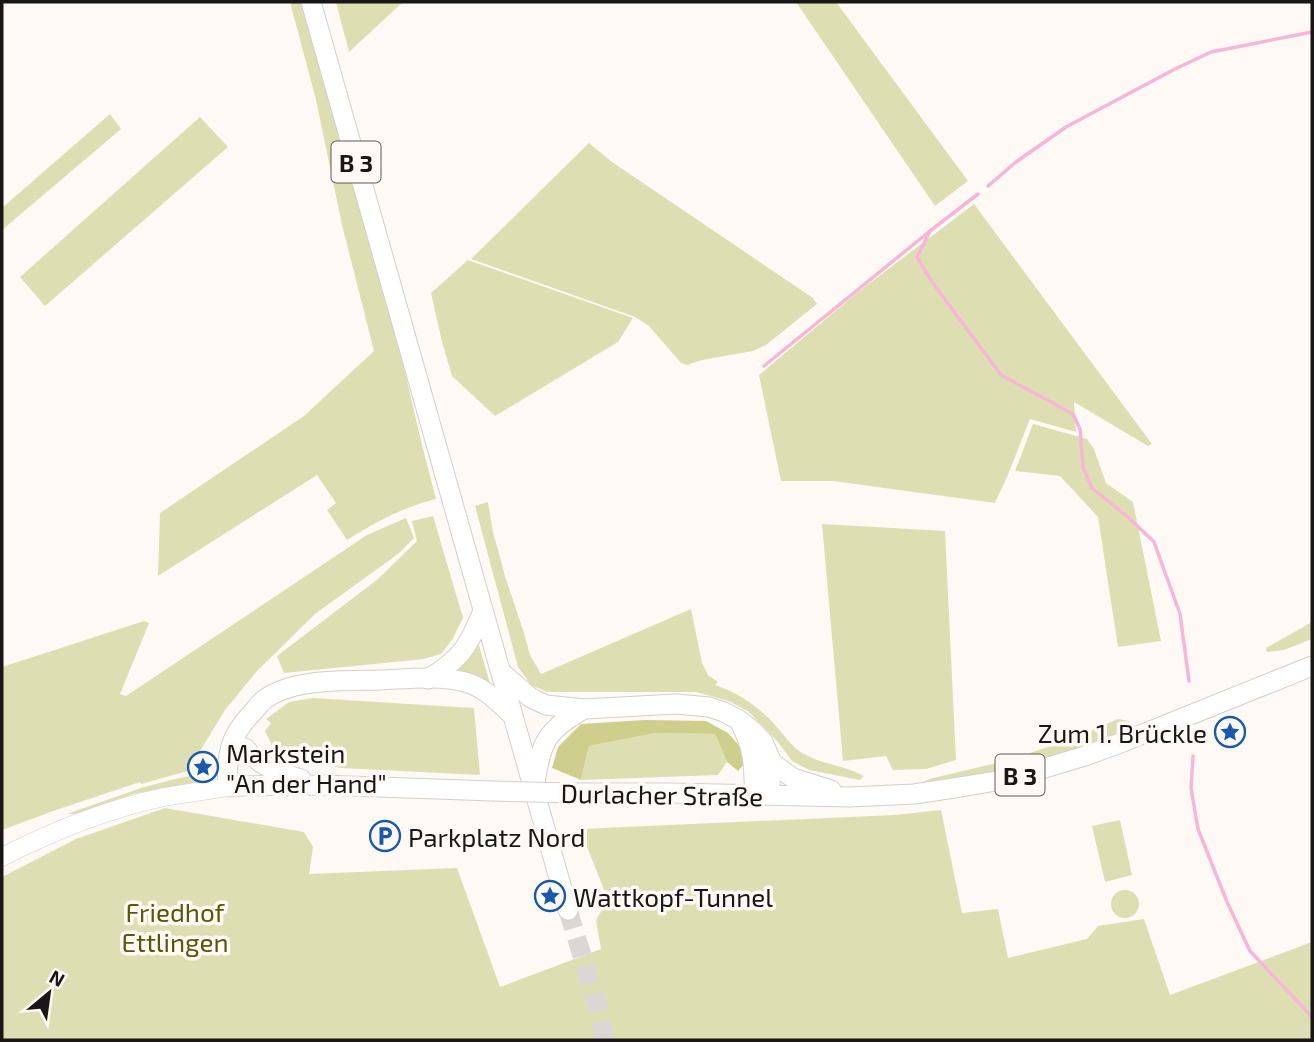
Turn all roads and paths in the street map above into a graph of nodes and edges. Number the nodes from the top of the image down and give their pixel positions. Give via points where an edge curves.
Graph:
1 (312, 2) edge
2 (483, 611) junction
3 (1312, 666) edge
4 (501, 672) junction
5 (428, 679) junction
6 (584, 709) junction
7 (253, 712) junction
8 (513, 716) junction
9 (738, 720) junction
10 (245, 748) junction
11 (772, 763) junction
12 (322, 785) junction
13 (235, 786) junction
14 (534, 791) junction
15 (762, 795) junction
16 (849, 797) junction
17 (2, 857) edge
18 (568, 910) tunnel mouth

1 - 2 main road, B 3
2 - 4 main road, B 3
2 - 5 main road via 463,651
3 - 16 main road, Durlacher Straße / B 3 via 1123,742 1045,768 915,794
4 - 6 main road via 546,705
4 - 8 main road
5 - 7 main road via 312,682 279,691
5 - 8 main road via 466,682
6 - 9 main road via 692,704
6 - 14 main road via 546,740
7 - 10 main road
7 - 13 main road via 241,724 229,751 226,764
8 - 14 main road
9 - 11 main road via 763,742
9 - 15 main road via 749,739
10 - 12 main road via 264,767
10 - 13 main road
11 - 15 main road
11 - 16 main road via 793,778
12 - 13 main road, Durlacher Straße / B 3
12 - 15 main road, Durlacher Straße / B 3, bridge
13 - 17 main road, Durlacher Straße via 115,810 48,834
14 - 18 main road
15 - 16 main road, Durlacher Straße / B 3

